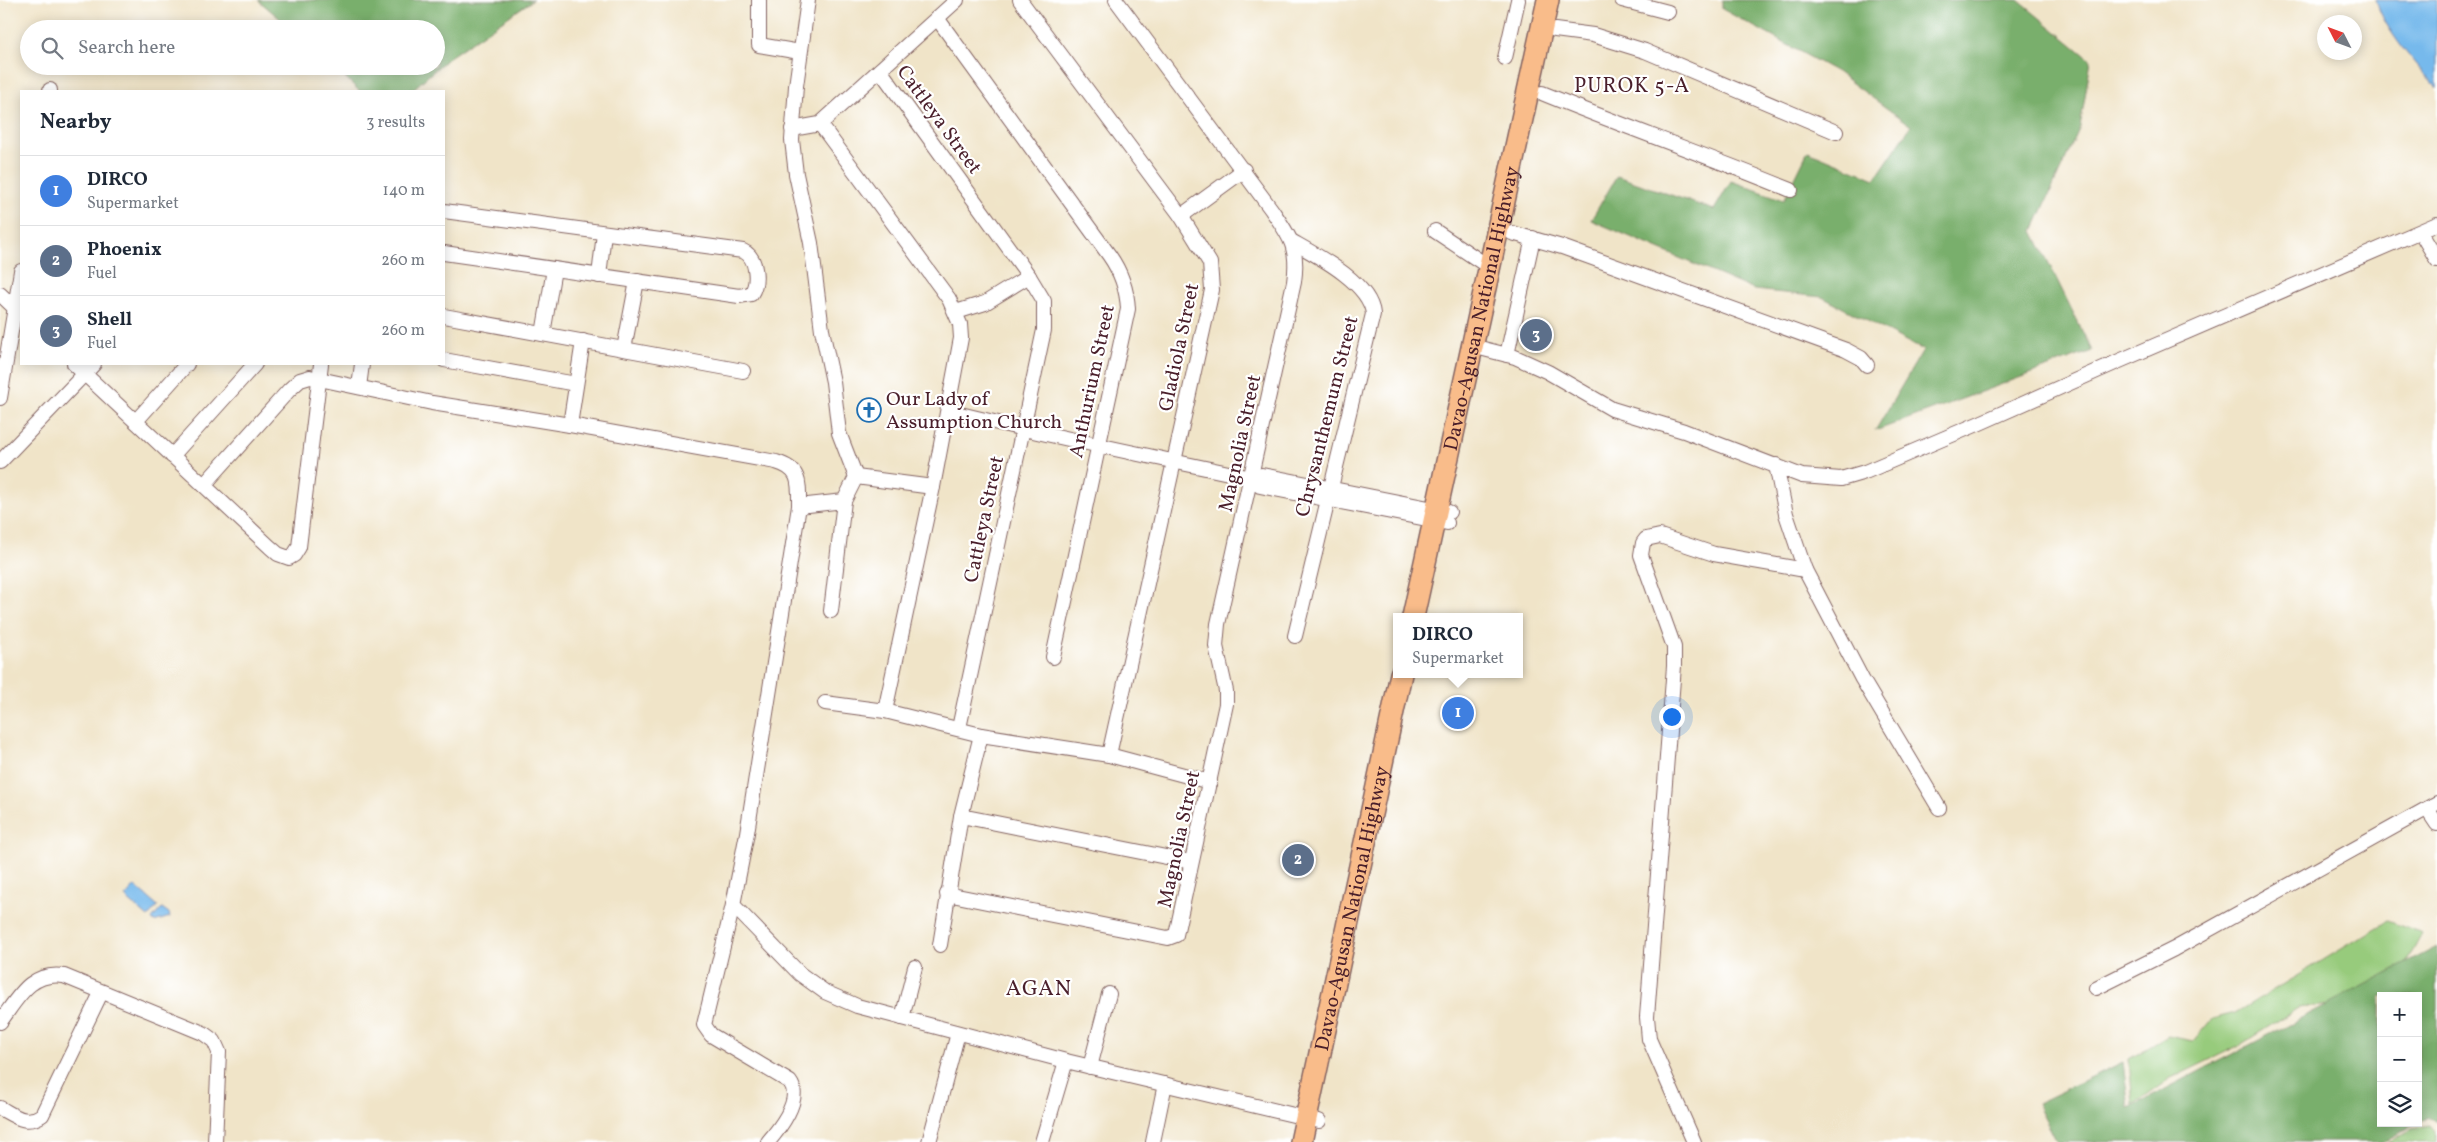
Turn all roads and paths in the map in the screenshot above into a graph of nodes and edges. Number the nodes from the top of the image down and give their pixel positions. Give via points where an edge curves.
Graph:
1 (758, 0) edge
2 (808, 0) edge
3 (957, 0) edge
4 (1020, 0) edge
5 (1116, 0) edge
6 (1518, 0) edge
7 (1548, 0) edge
8 (1561, 0) edge
9 (1622, 0) edge
10 (1668, 12) dead end
11 (937, 18) junction
12 (1554, 30) junction
13 (800, 52) junction
14 (1505, 58) dead end
15 (880, 70) junction
16 (1542, 93) junction
17 (820, 124) junction
18 (792, 129) junction
19 (1836, 132) dead end
20 (1244, 170) junction
21 (1791, 190) dead end
22 (445, 211) edge
23 (1181, 216) junction
24 (2437, 224) edge
25 (1435, 231) dead end
26 (604, 233) junction
27 (1512, 233) junction
28 (2421, 233) junction
29 (1533, 238) junction
30 (1293, 242) junction
31 (445, 253) edge
32 (2437, 260) edge
33 (1489, 267) junction
34 (554, 269) junction
35 (599, 276) junction
36 (1030, 276) junction
37 (637, 281) junction
38 (20, 284) edge
39 (0, 294) edge
40 (18, 311) edge
41 (956, 312) junction
42 (445, 316) edge
43 (543, 334) junction
44 (583, 341) junction
45 (1479, 348) junction
46 (624, 349) junction
47 (1507, 355) junction
48 (445, 360) edge
49 (186, 365) edge
50 (255, 365) edge
51 (321, 365) edge
52 (362, 365) edge
53 (1867, 365) dead end
54 (84, 367) edge
55 (743, 371) dead end
56 (320, 378) junction
57 (576, 384) junction
58 (359, 387) junction
59 (0, 398) edge
60 (948, 411) junction
61 (136, 421) junction
62 (570, 425) junction
63 (1023, 429) junction
64 (1098, 444) junction
65 (172, 456) junction
66 (1175, 461) junction
67 (0, 462) edge
68 (1776, 465) junction
69 (856, 477) junction
70 (1252, 478) junction
71 (204, 485) junction
72 (933, 487) junction
73 (1328, 493) junction
74 (844, 502) junction
75 (799, 506) junction
76 (1441, 516) junction
77 (1805, 570) junction
78 (830, 611) dead end
79 (1414, 613) edge
80 (1428, 613) edge
81 (1295, 636) dead end
82 (1053, 657) dead end
83 (1400, 678) edge
84 (1414, 678) edge
85 (825, 703) dead end
86 (885, 711) junction
87 (959, 728) junction
88 (980, 734) junction
89 (1109, 756) junction
90 (1210, 782) junction
91 (2432, 806) edge
92 (1939, 808) dead end
93 (961, 816) junction
94 (2437, 824) edge
95 (1191, 862) junction
96 (947, 894) junction
97 (734, 905) junction
98 (940, 945) dead end
99 (915, 967) dead end
100 (2096, 988) dead end
101 (102, 993) junction
102 (1109, 994) dead end
103 (902, 1018) junction
104 (0, 1022) edge
105 (958, 1033) junction
106 (1066, 1061) junction
107 (1090, 1067) junction
108 (1165, 1084) junction
109 (0, 1108) edge
110 (1312, 1120) junction
111 (215, 1142) edge
112 (768, 1142) edge
113 (929, 1142) edge
114 (1042, 1142) edge
115 (1153, 1142) edge
116 (1301, 1142) edge
117 (1315, 1142) edge
118 (1694, 1142) edge

1 - 13 street via 759,45
2 - 13 street
3 - 11 street
4 - 23 street, Gladiola Street
5 - 20 street, Magnolia Street
6 - 14 street
7 - 33 highway, Davao-Agusan National Highway
8 - 12 highway, Davao-Agusan National Highway
9 - 10 street
11 - 15 street
11 - 64 street, Anthurium Street via 1110,255 1128,292 1128,309
12 - 16 highway, Davao-Agusan National Highway
12 - 19 street via 1593,35 1637,48
13 - 18 street
15 - 17 street
15 - 36 street, Cattleya Street
16 - 21 street
16 - 27 highway, Davao-Agusan National Highway
17 - 18 street
17 - 41 street via 894,222
18 - 69 street via 796,174 811,243 839,433
20 - 23 street
20 - 30 street, Magnolia Street
22 - 26 street
23 - 66 street, Gladiola Street via 1210,264 1213,275
24 - 28 street
25 - 33 street
26 - 35 street
26 - 37 street via 738,250 749,254 754,261 754,289 752,294 745,296
27 - 29 street
27 - 45 highway, Davao-Agusan National Highway
28 - 32 street
28 - 68 street via 1864,472 1840,479 1822,479 1802,476
29 - 47 street
29 - 53 street via 1846,350
30 - 70 street, Magnolia Street via 1294,282
30 - 73 street, Chrysanthemum Street via 1358,285 1372,305 1373,314
31 - 34 street
33 - 45 highway, Davao-Agusan National Highway
34 - 35 street
34 - 43 street
35 - 37 street
36 - 41 street via 985,303
36 - 63 street, Cattleya Street via 1044,301 1045,316
37 - 46 street
38 - 40 street
39 - 40 street
40 - 59 street
41 - 60 street via 961,338
42 - 43 street
43 - 44 street
44 - 46 street
44 - 57 street
45 - 47 street
45 - 76 highway, Davao-Agusan National Highway
46 - 55 street
47 - 68 street via 1548,372 1612,409
48 - 57 street
49 - 61 street
50 - 65 street
51 - 56 street
52 - 58 street
54 - 61 street
54 - 67 street
56 - 58 street
56 - 71 street via 310,376 289,390
56 - 71 street via 299,547 294,555 289,558 278,554
57 - 62 street
58 - 62 street via 432,403
60 - 63 street
60 - 72 street
61 - 65 street
62 - 75 street via 784,464 798,477
63 - 64 street
63 - 87 street, Cattleya Street
64 - 66 street
64 - 82 street, Anthurium Street
65 - 71 street
66 - 70 street
66 - 89 street, Gladiola Street
68 - 77 street via 1786,514
69 - 72 street
69 - 74 street
70 - 73 street via 1262,476
70 - 90 street, Magnolia Street via 1218,624 1218,658 1226,704
72 - 86 street
73 - 76 street
73 - 81 street, Chrysanthemum Street
74 - 75 street
74 - 78 street
75 - 97 street
76 - 79 highway, Davao-Agusan National Highway
76 - 80 highway, Davao-Agusan National Highway
77 - 92 street via 1862,679
77 - 118 street via 1714,554 1660,536 1646,539 1641,550 1674,656 1648,1007 1649,1032 1660,1066
83 - 110 highway, Davao-Agusan National Highway
84 - 110 highway, Davao-Agusan National Highway
85 - 86 street
86 - 87 street
87 - 88 street
88 - 89 street
88 - 93 street
89 - 90 street
90 - 95 street, Magnolia Street
91 - 94 street
91 - 100 street via 2174,949
93 - 95 street
93 - 96 street
95 - 96 street, Magnolia Street via 1178,932 1168,938
96 - 98 street
97 - 103 street via 777,953 825,992 857,1006
97 - 112 street via 704,1025 711,1035 790,1082 793,1087 792,1102
99 - 103 street
101 - 104 street via 52,974 36,979 24,990
101 - 109 street via 42,1115 34,1121 27,1121
101 - 111 street via 203,1033 214,1041 219,1052
102 - 107 street
103 - 105 street
105 - 106 street
105 - 113 street
106 - 107 street
106 - 114 street
107 - 108 street
108 - 110 street
108 - 115 street
110 - 116 highway, Davao-Agusan National Highway
110 - 117 highway, Davao-Agusan National Highway

